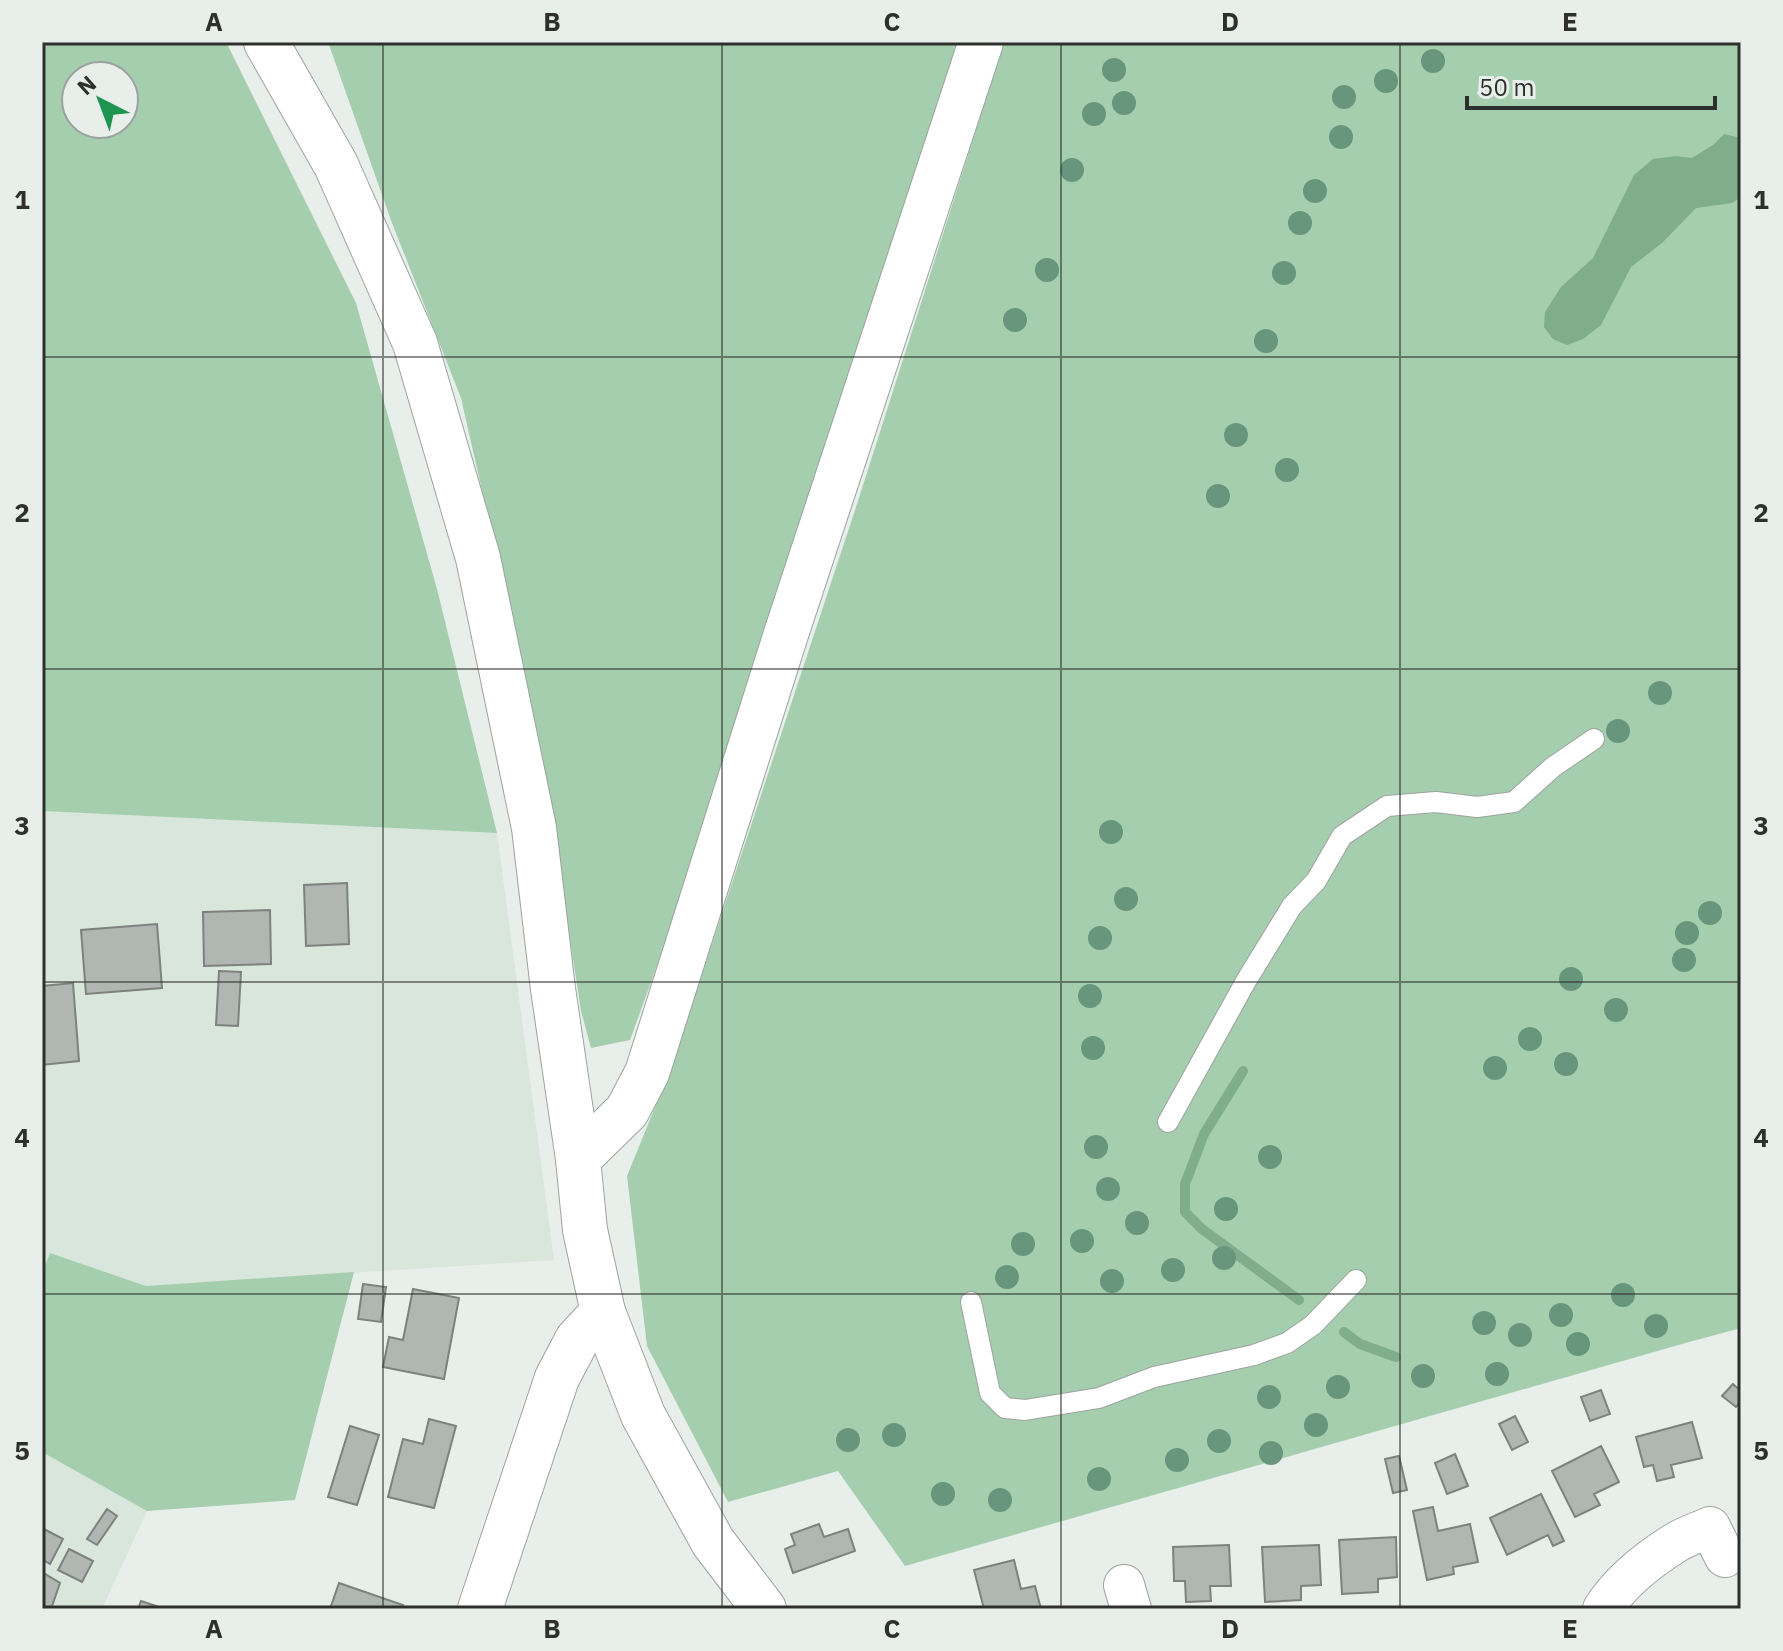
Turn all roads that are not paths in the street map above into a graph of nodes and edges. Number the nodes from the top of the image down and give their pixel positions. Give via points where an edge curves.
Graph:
1 (266, 42) edge
2 (981, 42) edge
3 (1594, 739) dead end
4 (1168, 1122) dead end
5 (578, 1159) junction
6 (1356, 1280) dead end
7 (971, 1302) dead end
8 (603, 1312) junction
9 (1725, 1557) dead end
10 (480, 1609) edge
11 (764, 1609) edge
12 (1603, 1609) edge

1 - 5 main road via 336,165 415,343 478,558 534,828
2 - 5 main road via 647,1073 627,1111
3 - 4 lane via 1514,802 1387,806 1342,836 1316,881 1284,918
5 - 8 main road via 585,1230
6 - 7 lane via 1313,1325 1287,1343 1154,1377 1099,1398 1025,1410 1005,1408 990,1393
8 - 10 main road via 577,1340 557,1378
8 - 11 main road via 643,1415 713,1542
9 - 12 street via 1710,1527 1639,1569

